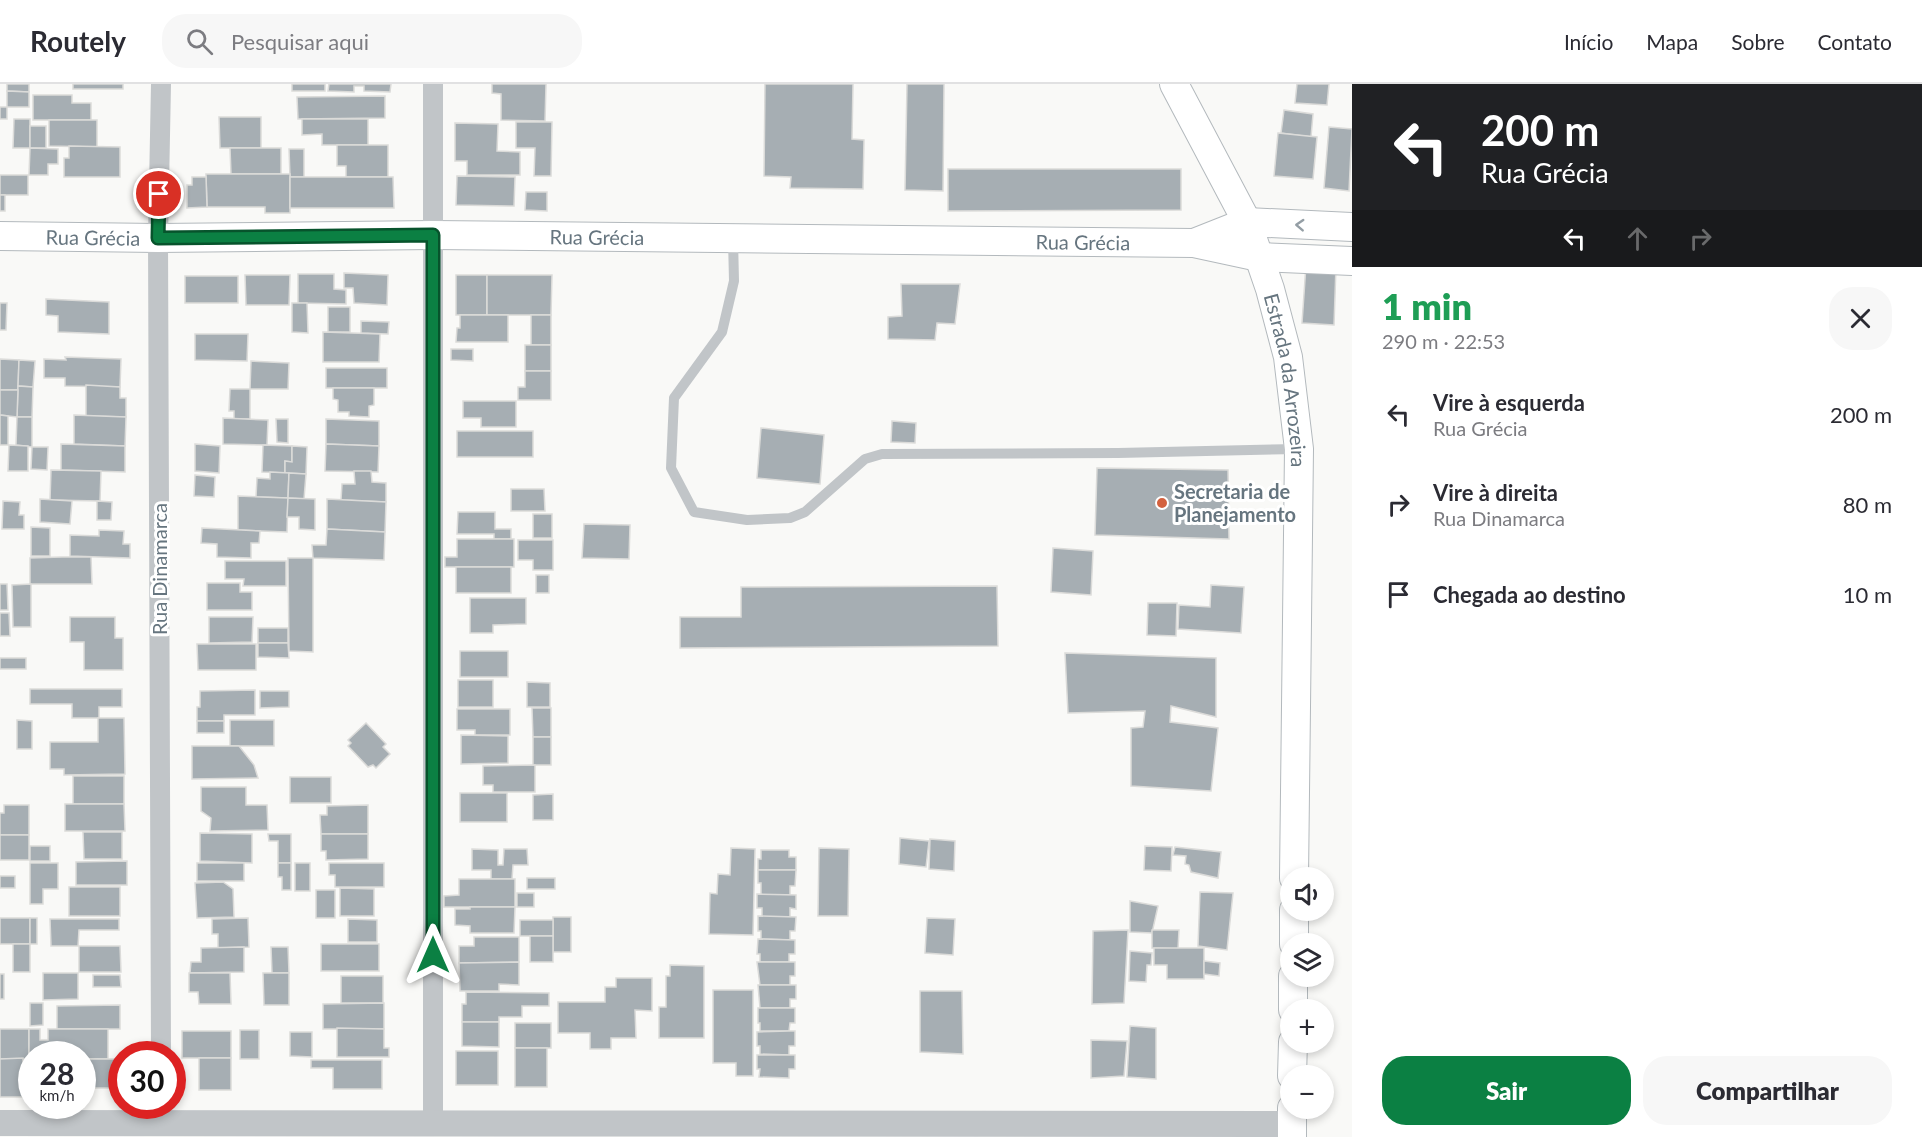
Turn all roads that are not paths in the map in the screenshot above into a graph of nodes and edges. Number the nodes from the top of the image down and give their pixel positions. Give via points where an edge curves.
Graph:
1 (162, 84) edge
2 (433, 84) edge
3 (1174, 84) edge
4 (1247, 222) junction
5 (1352, 227) edge
6 (433, 235) junction
7 (0, 236) edge
8 (158, 238) junction
9 (733, 239) junction
10 (1194, 243) junction
11 (1259, 257) junction
12 (1352, 261) edge
13 (1299, 449) junction
14 (1294, 867) edge
15 (161, 1041) edge
16 (186, 1115) edge
17 (108, 1117) edge
18 (0, 1123) edge
19 (433, 1123) junction
20 (1292, 1123) edge

1 - 8 street, Rua Dinamarca
2 - 6 street
3 - 4 main road, Estrada da Arrozeira
5 -> 4 main road
4 - 10 main road, Rua Grécia
4 - 11 main road, Estrada da Arrozeira
6 - 8 main road, Rua Grécia
6 - 9 main road, Rua Grécia
6 - 19 street
7 - 8 main road, Rua Grécia
8 - 15 street, Rua Dinamarca
9 - 10 main road, Rua Grécia
9 - 13 lane via 734,281 722,332 674,398 671,468 693,512 747,520 789,518 805,512 865,459 882,454
10 - 11 main road, Rua Grécia
11 - 12 main road, Rua Grécia
11 - 13 main road, Estrada da Arrozeira via 1288,357
13 - 14 main road, Estrada da Arrozeira
16 - 19 street
17 - 18 street
19 - 20 street

